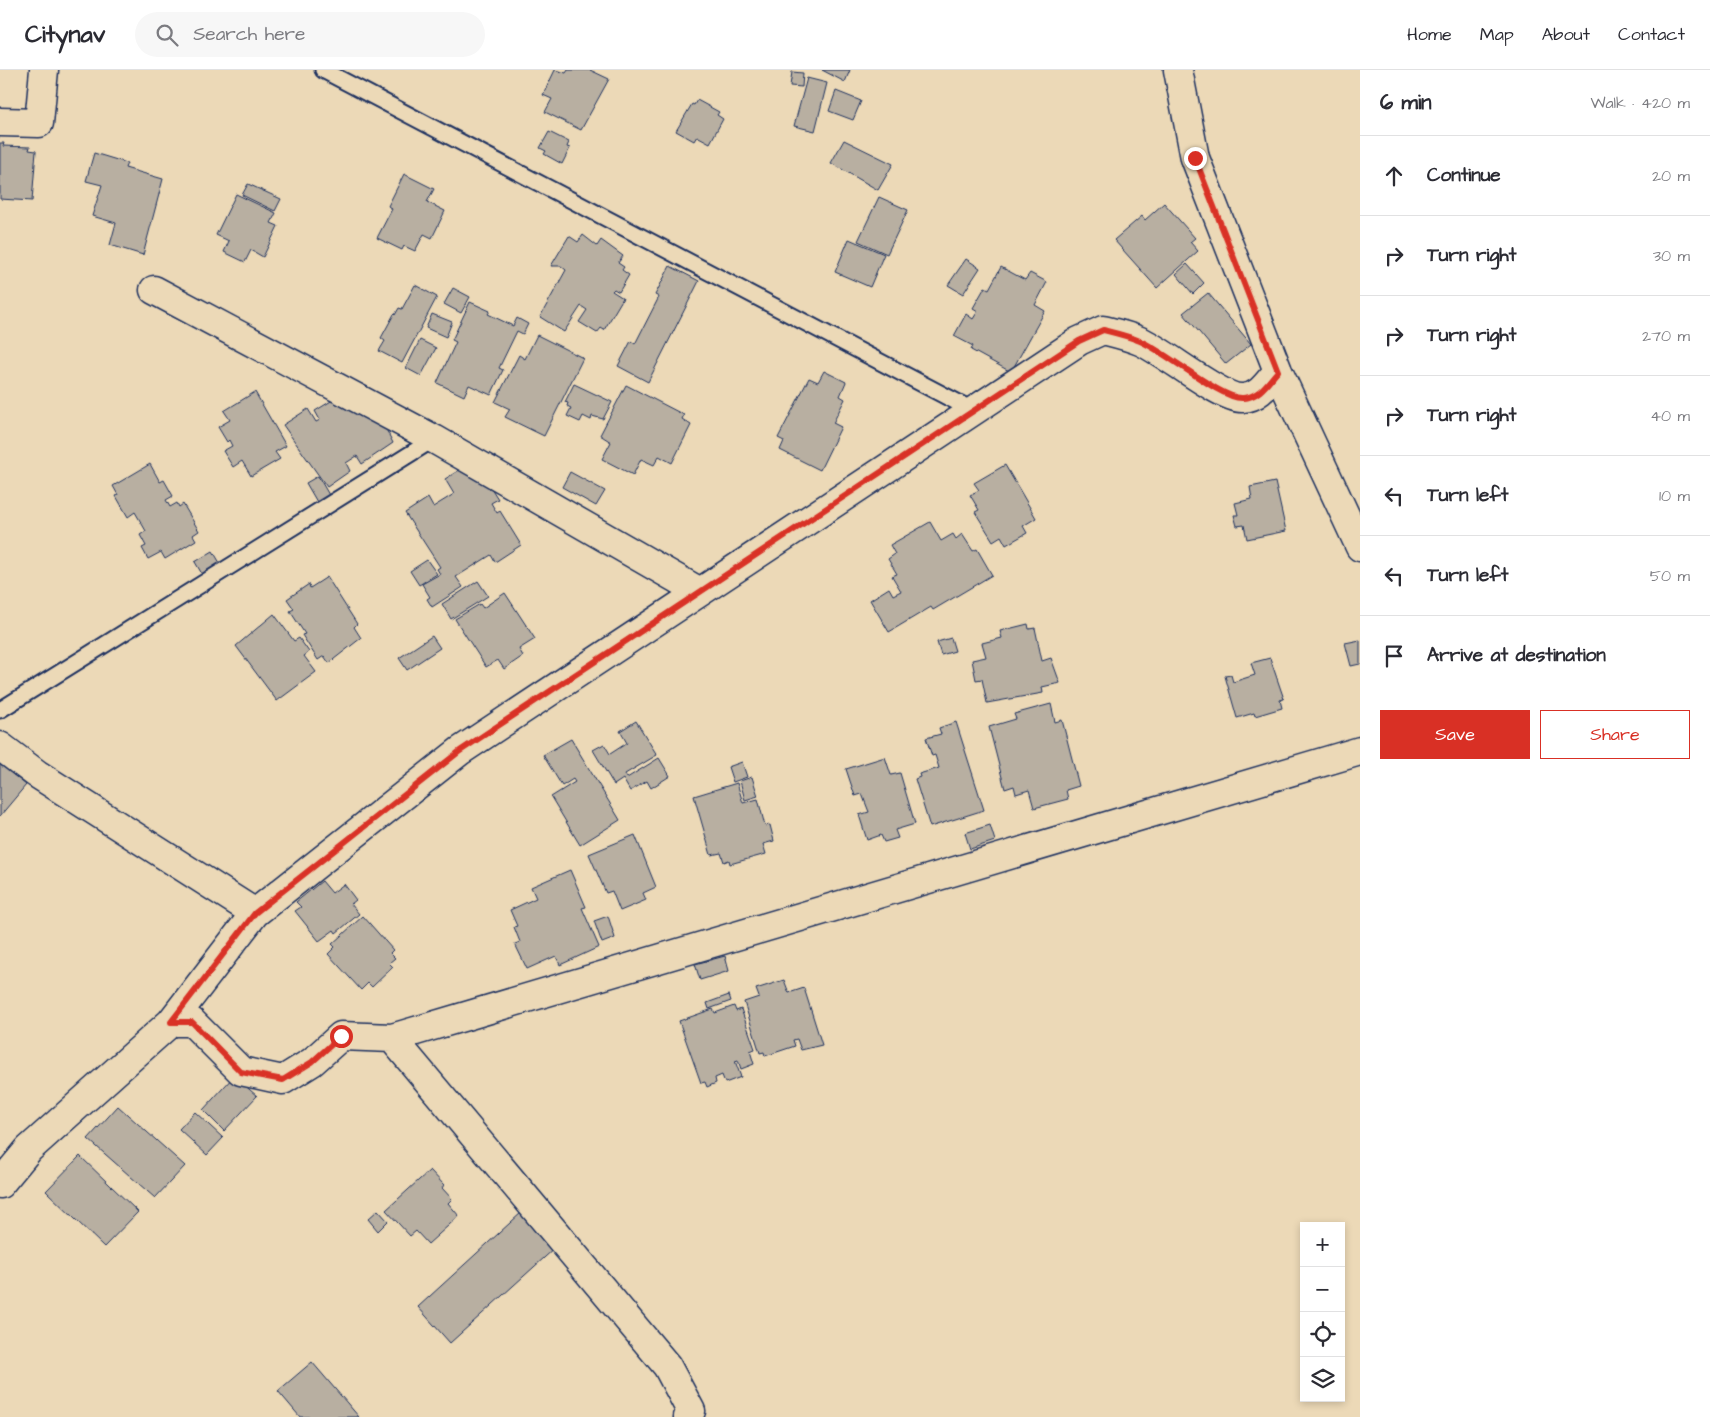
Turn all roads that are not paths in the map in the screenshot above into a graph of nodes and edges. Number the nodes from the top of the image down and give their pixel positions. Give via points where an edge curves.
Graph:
1 (44, 70) edge
2 (323, 70) edge
3 (1178, 70) edge
4 (0, 122) edge
5 (154, 290) dead end
6 (1278, 371) junction
7 (974, 411) junction
8 (434, 439) junction
9 (1360, 547) edge
10 (700, 592) junction
11 (0, 710) edge
12 (0, 746) edge
13 (1360, 752) edge
14 (255, 913) junction
15 (171, 1022) junction
16 (392, 1038) junction
17 (0, 1184) edge
18 (688, 1417) edge

1 - 4 street via 39,123
2 - 7 lane
3 - 6 street via 1195,158
5 - 8 street
6 - 7 street via 1258,394 1242,399 1224,393 1139,341 1103,330 1079,341
6 - 9 street
7 - 10 street
8 - 10 street
8 - 11 lane
10 - 14 street via 460,751
12 - 14 street via 37,774
13 - 16 street
14 - 15 street
15 - 16 street via 192,1022 241,1072 283,1080 312,1062 341,1036
15 - 17 street via 29,1149
16 - 18 street via 667,1366 691,1411

